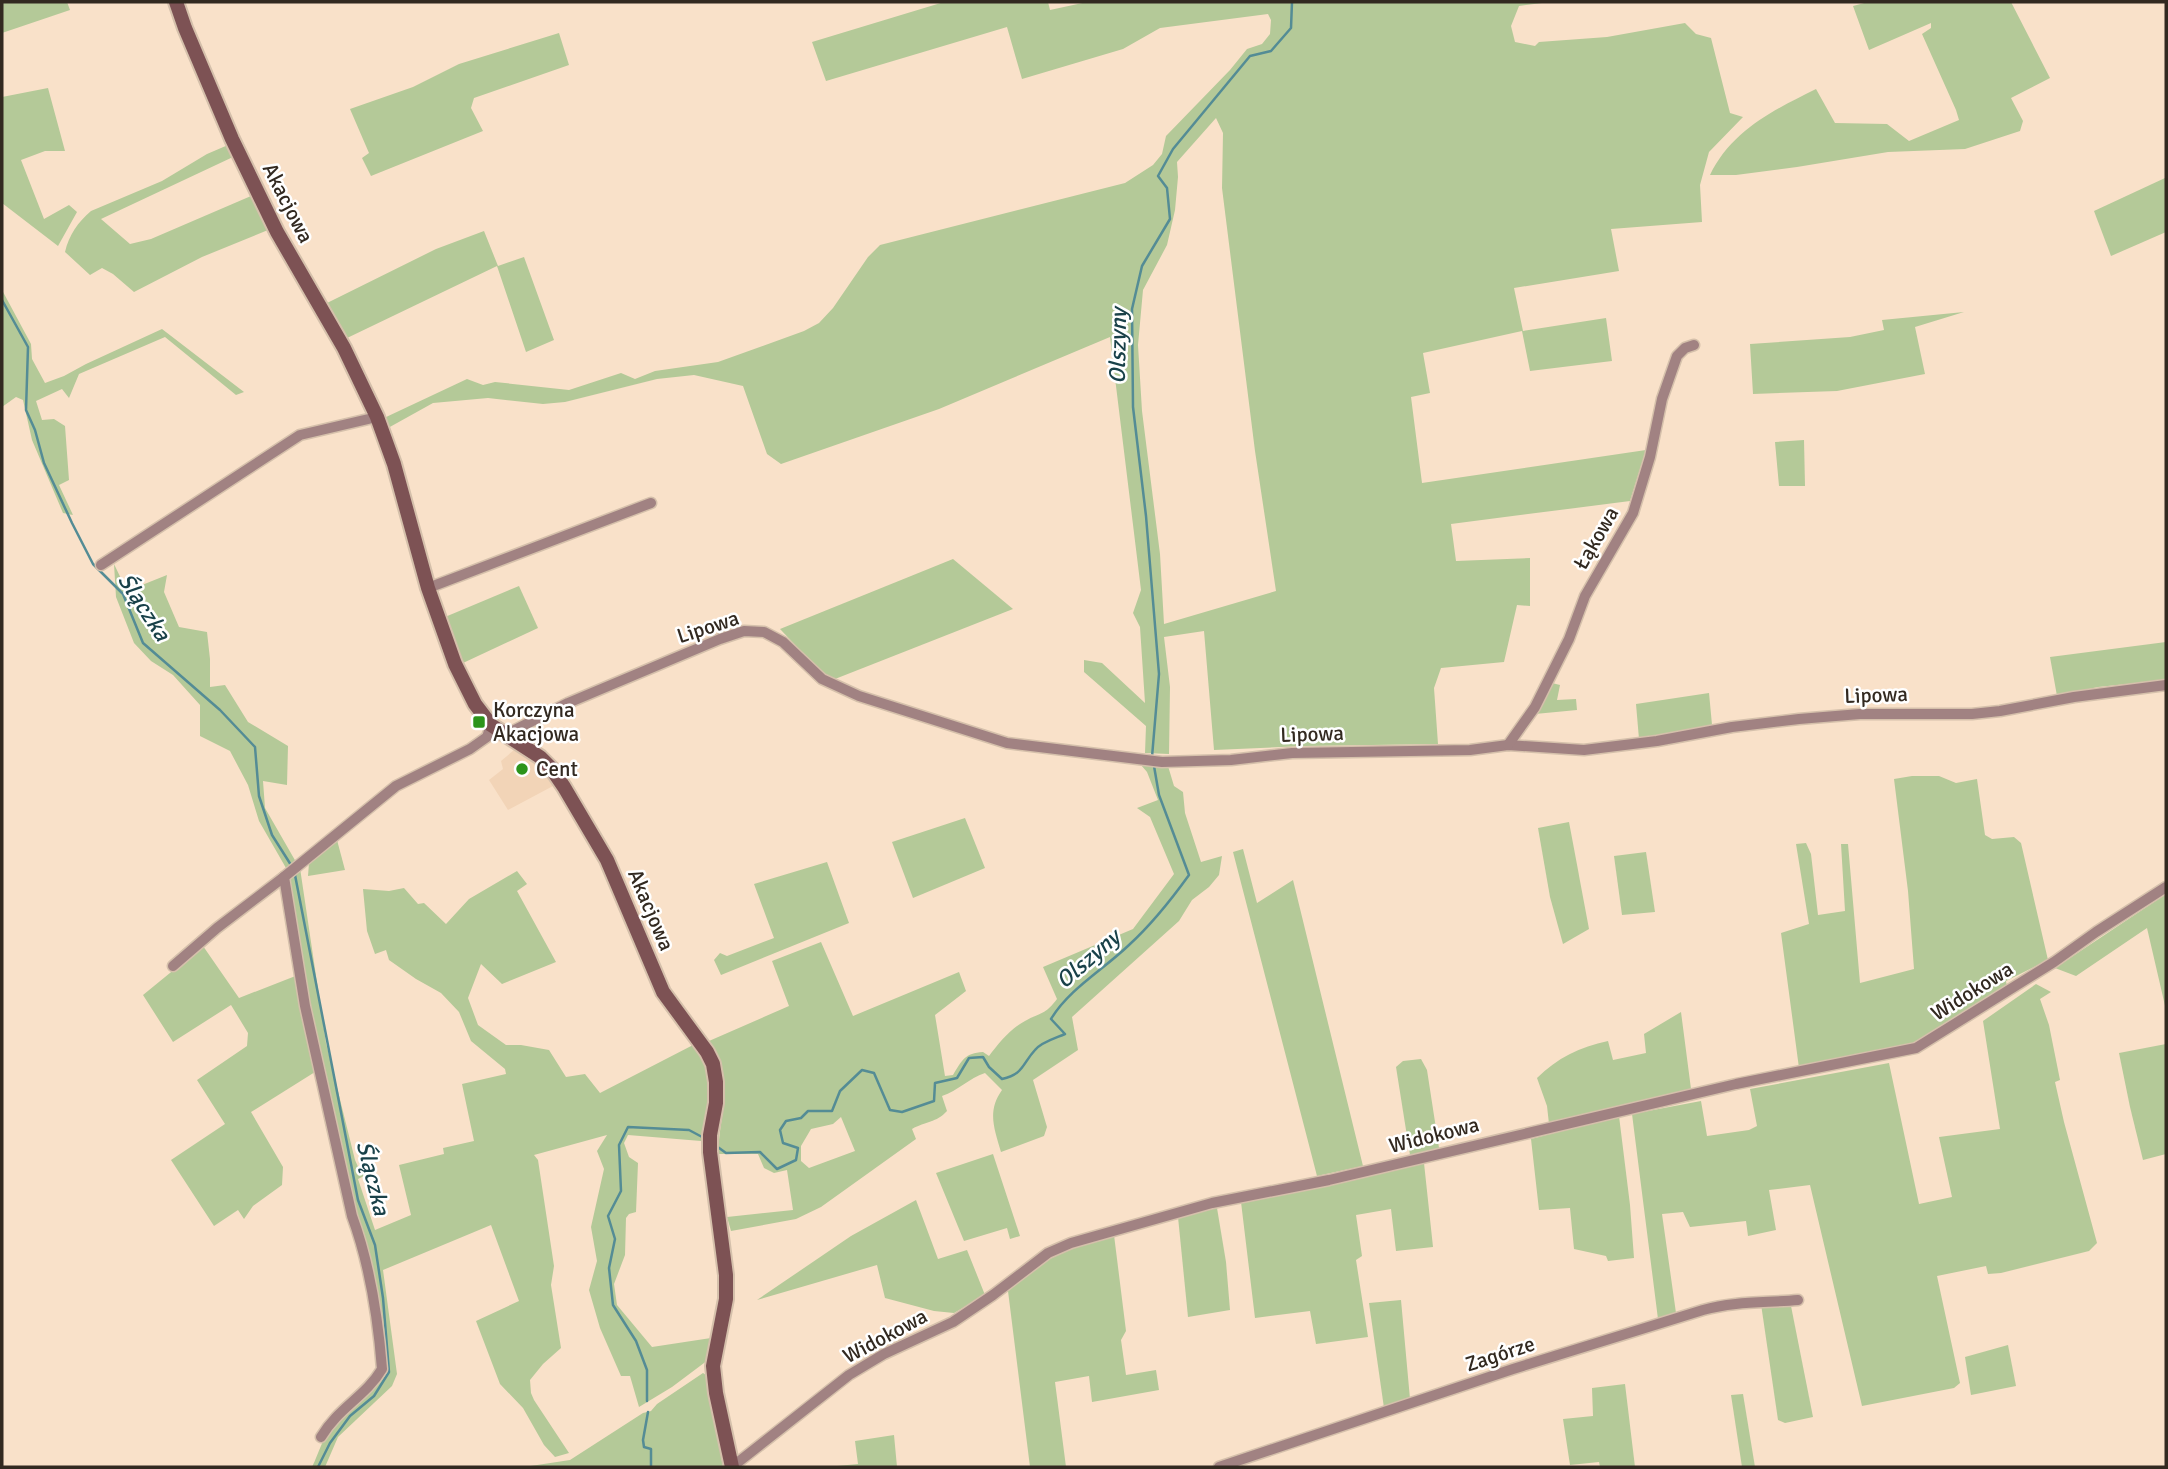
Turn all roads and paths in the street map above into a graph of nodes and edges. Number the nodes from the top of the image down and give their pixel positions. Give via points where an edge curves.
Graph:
1 (176, 2) edge
2 (1695, 345) dead end
3 (377, 417) junction
4 (651, 503) dead end
5 (102, 565) dead end
6 (428, 588) junction
7 (2166, 685) edge
8 (491, 725) junction
9 (505, 735) junction
10 (1508, 746) junction
11 (284, 877) junction
12 (2166, 887) edge
13 (173, 966) dead end
14 (1798, 1300) dead end
15 (321, 1437) dead end
16 (732, 1467) edge
17 (1219, 1467) edge

1 - 3 street, Akacjowa via 277,232 344,348
2 - 10 street, Łąkowa via 1676,356 1633,513 1585,596 1535,707
3 - 5 street via 300,435
3 - 6 street, Akacjowa
4 - 6 street
6 - 8 street, Akacjowa via 455,664 474,704
7 - 10 street, Lipowa via 1972,714 1799,719 1584,750
8 - 9 street, Akacjowa
8 - 11 street via 479,743 396,786
9 - 10 street, Lipowa via 568,703 744,631 764,632 783,642 822,679 859,696 1007,743 1162,762
9 - 16 street, Akacjowa via 540,757 564,787 623,892 663,992 713,1064 716,1082 710,1152 726,1275 713,1366
11 - 13 street
11 - 15 street via 308,1020 352,1216 363,1245 382,1369 374,1382 331,1420
12 - 16 street, Widokowa via 1916,1048 1736,1084 1212,1203 1071,1243 1048,1253 953,1322 849,1375
14 - 17 street, Zagórze via 1750,1301 1703,1310

